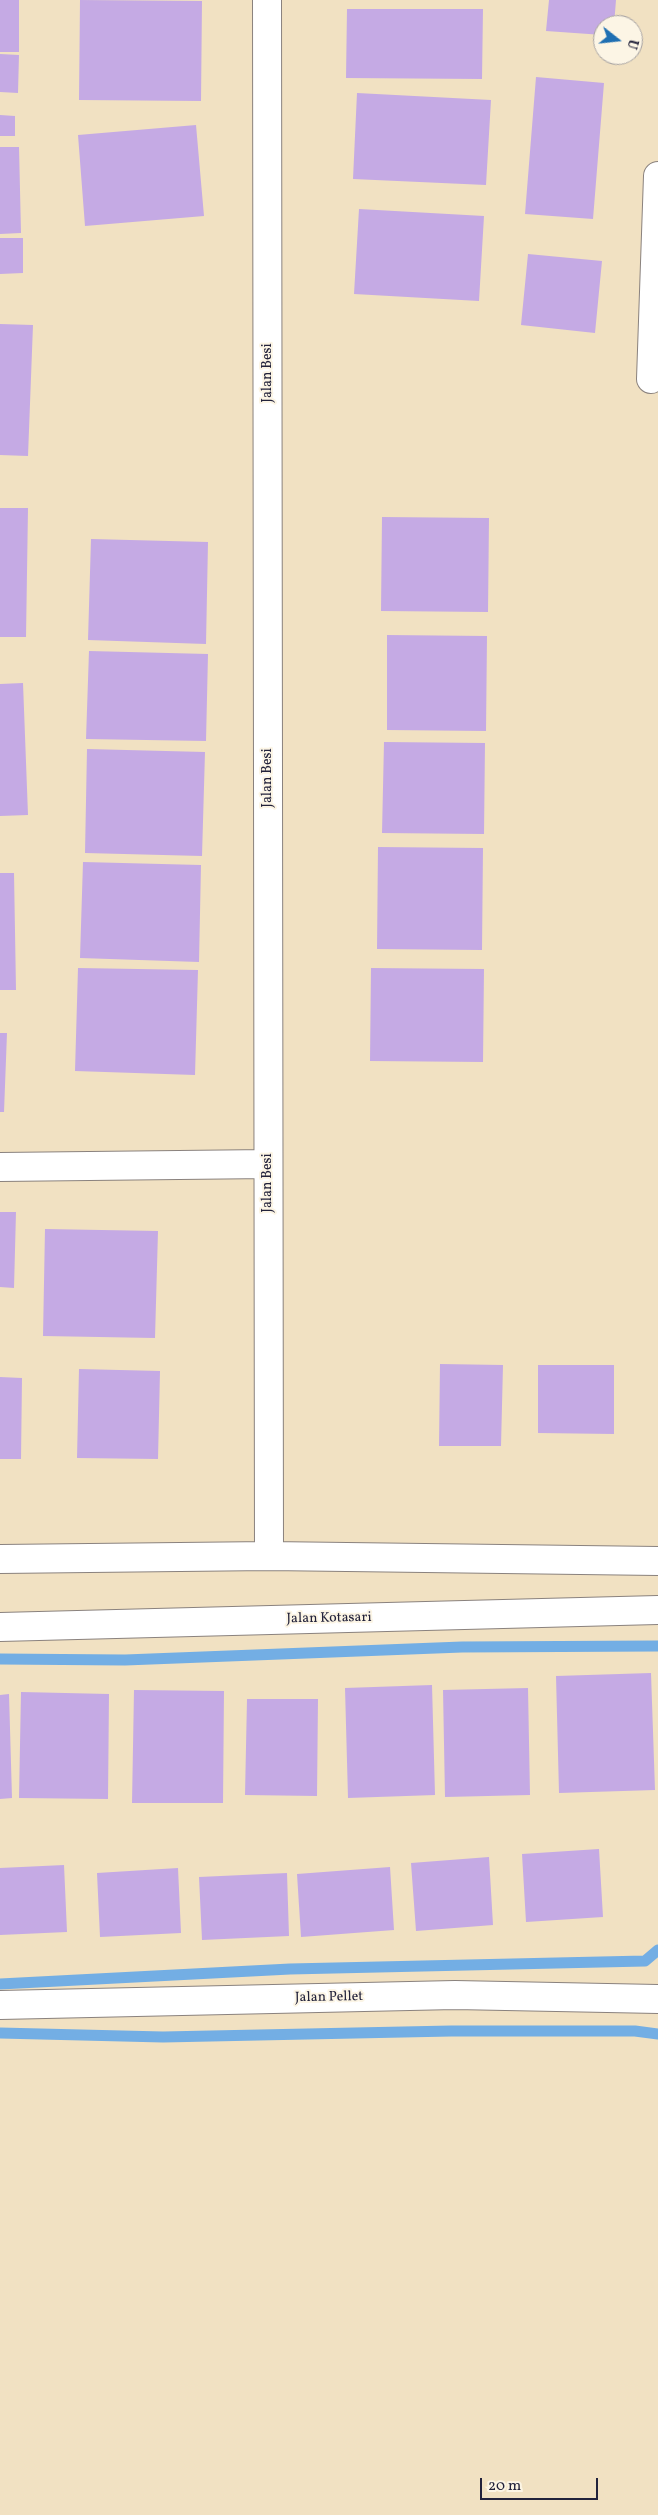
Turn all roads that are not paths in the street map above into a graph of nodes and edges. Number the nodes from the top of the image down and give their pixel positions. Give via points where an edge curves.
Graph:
1 (267, 0) edge
2 (658, 176) edge
3 (651, 379) dead end
4 (268, 1164) junction
5 (0, 1167) edge
6 (269, 1556) junction
7 (0, 1559) edge
8 (658, 1561) edge
9 (658, 1610) edge
10 (0, 1627) edge
11 (658, 1998) edge
12 (0, 2005) edge

1 - 4 street, Jalan Besi
2 - 3 street
4 - 5 street
4 - 6 street, Jalan Besi
6 - 7 street
6 - 8 street
9 - 10 street, Jalan Kotasari
11 - 12 street, Jalan Pellet via 455,1995

